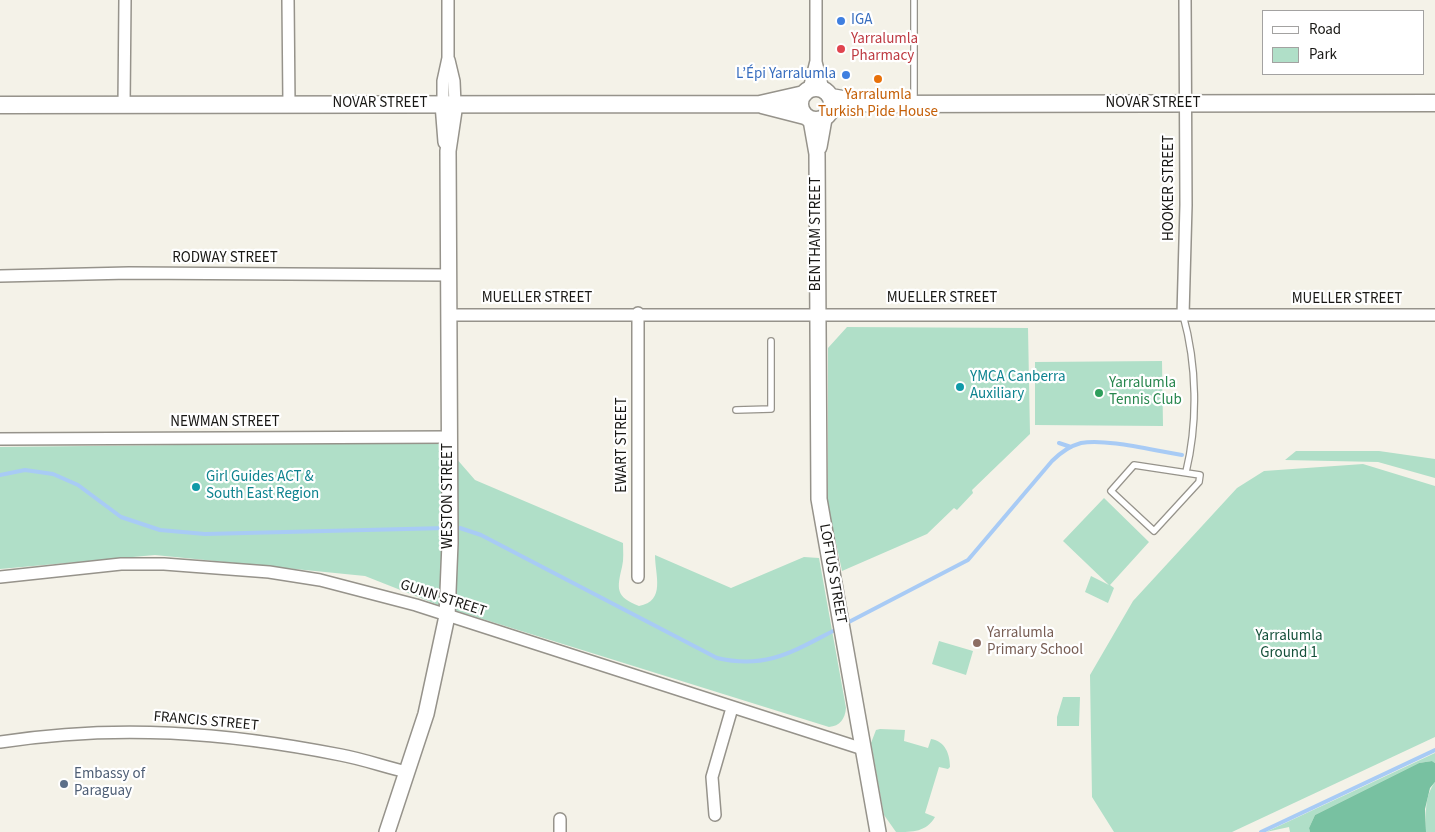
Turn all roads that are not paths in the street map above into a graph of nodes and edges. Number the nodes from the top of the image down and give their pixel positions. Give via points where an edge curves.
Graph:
1 (125, 0) edge
2 (288, 0) edge
3 (448, 0) edge
4 (816, 0) edge
5 (914, 0) edge
6 (1185, 0) edge
7 (1435, 103) edge
8 (289, 104) junction
9 (449, 104) junction
10 (914, 104) junction
11 (1185, 104) junction
12 (0, 105) edge
13 (124, 105) junction
14 (817, 105) junction
15 (449, 275) junction
16 (0, 276) edge
17 (638, 313) junction
18 (818, 313) junction
19 (449, 314) junction
20 (1435, 315) edge
21 (1183, 316) junction
22 (771, 341) dead end
23 (736, 410) dead end
24 (449, 437) junction
25 (0, 439) edge
26 (1186, 472) junction
27 (0, 577) edge
28 (638, 577) dead end
29 (447, 616) junction
30 (732, 708) junction
31 (0, 742) edge
32 (863, 749) junction
33 (407, 772) junction
34 (714, 815) dead end
35 (560, 819) dead end
36 (387, 832) edge
37 (560, 832) edge
38 (878, 832) edge

1 - 13 street
2 - 8 street
3 - 9 street, WESTON STREET via 448,58 443,81
4 - 14 street, BENTHAM STREET
5 - 10 lane
6 - 11 street, HOOKER STREET
7 - 11 main road, NOVAR STREET
8 - 9 main road, NOVAR STREET
8 - 13 main road, NOVAR STREET
9 - 14 main road, NOVAR STREET
9 - 15 street, WESTON STREET via 444,134 448,151
10 - 11 main road, NOVAR STREET
10 - 14 main road, NOVAR STREET
11 - 21 street, HOOKER STREET
12 - 13 main road, NOVAR STREET
14 - 18 street, BENTHAM STREET
15 - 16 street, RODWAY STREET via 129,273
15 - 19 street, WESTON STREET
17 - 18 street, MUELLER STREET
17 - 19 street, MUELLER STREET
17 - 28 street, EWART STREET
18 - 21 street, MUELLER STREET
18 - 32 street, LOFTUS STREET via 819,499
19 - 24 street, WESTON STREET
20 - 21 street, MUELLER STREET
21 - 26 lane via 1191,350 1193,383 1191,447
22 - 23 lane via 771,409
24 - 25 street, NEWMAN STREET
24 - 29 street, WESTON STREET
26 - 26 lane via 1134,465 1111,491 1154,531 1199,482 1200,474
27 - 29 street, GUNN STREET via 121,564 260,571 320,580
29 - 30 street, GUNN STREET
29 - 33 street, WESTON STREET via 426,714
30 - 32 street, GUNN STREET
30 - 34 street via 712,777
31 - 33 street, FRANCIS STREET via 64,733 178,732 233,737 343,755
32 - 38 street, LOFTUS STREET
33 - 36 street, WESTON STREET
35 - 37 street

